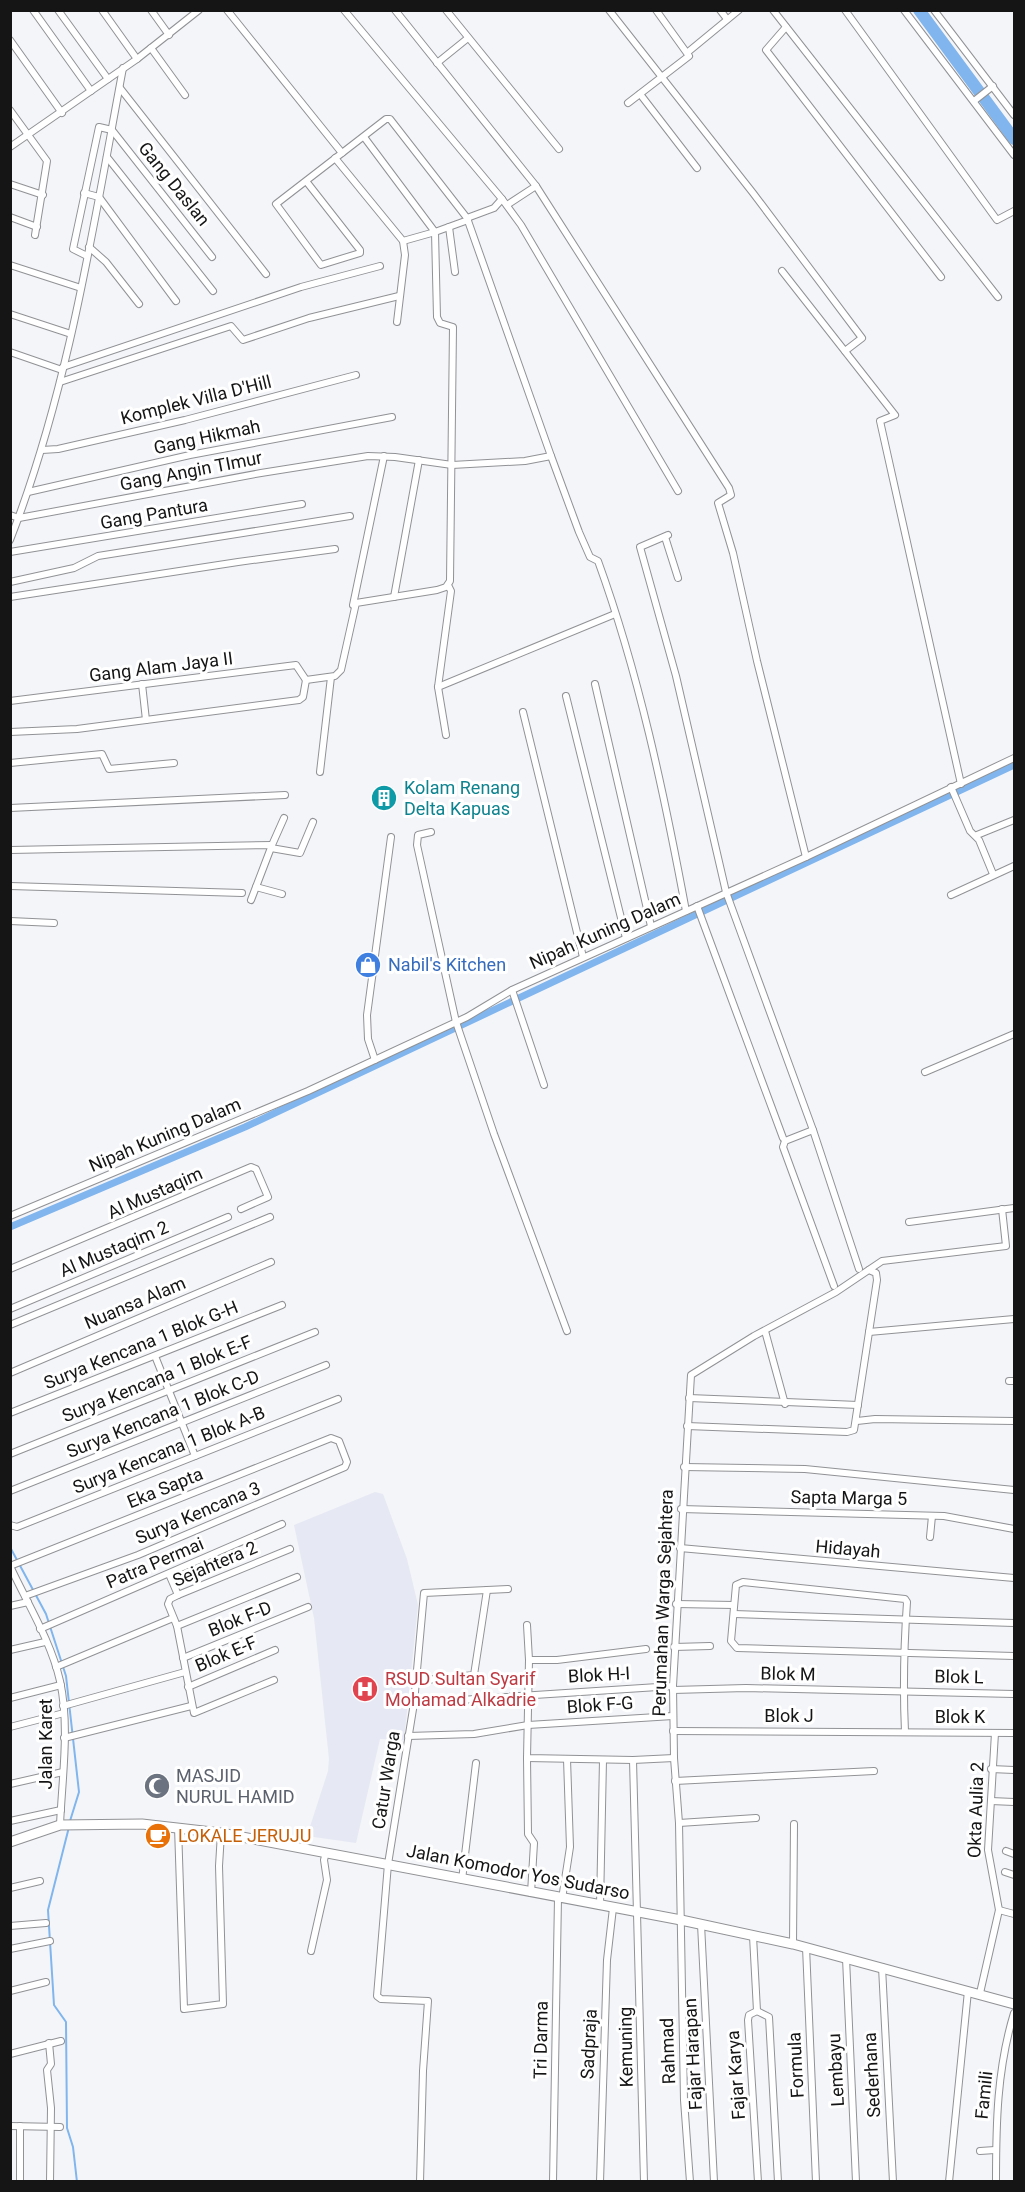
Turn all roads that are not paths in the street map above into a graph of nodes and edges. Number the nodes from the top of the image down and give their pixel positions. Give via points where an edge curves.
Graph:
1 (33, 10) edge
2 (58, 10) edge
3 (102, 10) edge
4 (151, 10) edge
5 (227, 10) edge
6 (344, 10) edge
7 (396, 10) edge
8 (446, 10) edge
9 (609, 10) edge
10 (656, 10) edge
11 (720, 10) edge
12 (739, 10) edge
13 (773, 10) edge
14 (845, 10) edge
15 (904, 10) edge
16 (934, 10) edge
17 (194, 12) edge
18 (727, 19) junction
19 (786, 27) junction
20 (169, 35) junction
21 (468, 38) junction
22 (10, 40) edge
23 (151, 48) junction
24 (688, 55) junction
25 (137, 59) junction
26 (437, 63) junction
27 (123, 68) junction
28 (662, 78) junction
29 (108, 79) junction
30 (993, 87) junction
31 (120, 88) junction
32 (91, 91) junction
33 (640, 94) junction
34 (185, 95) dead end
35 (974, 101) junction
36 (628, 103) dead end
37 (10, 110) edge
38 (62, 113) junction
39 (1014, 115) edge
40 (112, 130) junction
41 (27, 134) junction
42 (364, 137) junction
43 (10, 147) edge
44 (559, 149) dead end
45 (342, 153) junction
46 (1014, 154) edge
47 (107, 157) junction
48 (335, 158) junction
49 (90, 164) junction
50 (105, 168) junction
51 (697, 168) dead end
52 (306, 181) junction
53 (10, 184) edge
54 (536, 186) junction
55 (84, 193) junction
56 (43, 195) junction
57 (99, 197) junction
58 (504, 202) junction
59 (1014, 211) edge
60 (10, 217) edge
61 (467, 220) junction
62 (37, 226) junction
63 (449, 227) junction
64 (435, 232) junction
65 (35, 236) dead end
66 (403, 241) junction
67 (89, 247) junction
68 (87, 256) junction
69 (212, 256) dead end
70 (10, 265) edge
71 (380, 266) dead end
72 (782, 271) dead end
73 (455, 272) dead end
74 (266, 274) dead end
75 (941, 277) dead end
76 (81, 288) junction
77 (213, 291) dead end
78 (399, 296) junction
79 (998, 297) dead end
80 (176, 301) dead end
81 (139, 304) dead end
82 (10, 314) edge
83 (397, 322) dead end
84 (70, 334) junction
85 (845, 351) junction
86 (10, 352) edge
87 (63, 369) junction
88 (356, 375) dead end
89 (60, 382) junction
90 (392, 417) dead end
91 (42, 450) junction
92 (384, 456) junction
93 (551, 456) junction
94 (419, 460) junction
95 (452, 465) junction
96 (678, 491) dead end
97 (28, 492) junction
98 (302, 504) dead end
99 (10, 515) edge
100 (350, 516) dead end
101 (19, 518) junction
102 (10, 540) edge
103 (335, 549) dead end
104 (10, 552) edge
105 (678, 578) dead end
106 (10, 582) edge
107 (448, 585) junction
108 (10, 597) edge
109 (394, 597) junction
110 (353, 605) junction
111 (615, 614) junction
112 (331, 676) junction
113 (306, 680) junction
114 (142, 684) junction
115 (595, 684) dead end
116 (438, 687) junction
117 (566, 696) dead end
118 (10, 700) edge
119 (523, 712) dead end
120 (146, 720) junction
121 (10, 732) edge
122 (446, 735) dead end
123 (1014, 758) edge
124 (10, 763) edge
125 (174, 763) dead end
126 (320, 772) dead end
127 (961, 784) junction
128 (953, 791) junction
129 (285, 795) dead end
130 (10, 808) edge
131 (284, 818) dead end
132 (1014, 820) edge
133 (313, 822) dead end
134 (431, 832) dead end
135 (977, 835) junction
136 (391, 837) dead end
137 (272, 847) junction
138 (10, 850) edge
139 (806, 857) junction
140 (1014, 866) edge
141 (993, 874) junction
142 (10, 886) edge
143 (256, 888) junction
144 (242, 892) dead end
145 (726, 893) junction
146 (282, 894) dead end
147 (951, 896) dead end
148 (251, 900) dead end
149 (697, 906) junction
150 (686, 911) junction
151 (10, 921) edge
152 (54, 922) dead end
153 (651, 926) junction
154 (626, 938) junction
155 (583, 957) junction
156 (515, 996) junction
157 (457, 1025) junction
158 (1014, 1034) edge
159 (375, 1060) junction
160 (925, 1072) dead end
161 (544, 1085) dead end
162 (813, 1130) junction
163 (783, 1138) dead end
164 (1014, 1208) edge
165 (241, 1209) dead end
166 (1002, 1209) junction
167 (10, 1216) edge
168 (228, 1217) dead end
169 (270, 1218) dead end
170 (909, 1222) dead end
171 (271, 1262) dead end
172 (10, 1269) edge
173 (859, 1269) dead end
174 (869, 1270) junction
175 (834, 1286) dead end
176 (282, 1305) dead end
177 (10, 1309) edge
178 (1014, 1319) edge
179 (10, 1325) edge
180 (567, 1331) dead end
181 (765, 1331) junction
182 (315, 1332) dead end
183 (869, 1332) junction
184 (155, 1356) junction
185 (326, 1365) dead end
186 (10, 1372) edge
187 (169, 1391) junction
188 (689, 1398) junction
189 (338, 1399) dead end
190 (785, 1404) junction
191 (858, 1405) junction
192 (10, 1413) edge
193 (857, 1421) junction
194 (1014, 1421) edge
195 (181, 1422) junction
196 (687, 1426) junction
197 (331, 1438) joint
198 (10, 1454) edge
199 (195, 1456) junction
200 (684, 1467) junction
201 (1014, 1490) edge
202 (10, 1491) edge
203 (681, 1509) junction
204 (932, 1516) junction
205 (282, 1524) dead end
206 (10, 1525) edge
207 (1014, 1528) edge
208 (930, 1537) dead end
209 (680, 1548) junction
210 (290, 1549) dead end
211 (11, 1568) edge
212 (169, 1574) junction
213 (297, 1577) dead end
214 (1014, 1578) edge
215 (508, 1589) dead end
216 (487, 1590) junction
217 (178, 1595) junction
218 (27, 1597) junction
219 (676, 1604) junction
220 (734, 1605) junction
221 (10, 1606) edge
222 (308, 1607) dead end
223 (734, 1614) junction
224 (173, 1617) junction
225 (906, 1620) junction
226 (1014, 1623) edge
227 (527, 1625) dead end
228 (177, 1626) junction
229 (41, 1628) junction
230 (45, 1642) junction
231 (710, 1646) dead end
232 (674, 1647) junction
233 (646, 1649) dead end
234 (10, 1650) edge
235 (275, 1650) dead end
236 (906, 1653) junction
237 (1014, 1656) edge
238 (183, 1658) junction
239 (529, 1660) junction
240 (58, 1666) junction
241 (185, 1672) junction
242 (274, 1680) dead end
243 (416, 1681) junction
244 (61, 1684) junction
245 (188, 1687) junction
246 (673, 1688) junction
247 (903, 1691) junction
248 (528, 1694) junction
249 (1014, 1694) edge
250 (10, 1698) edge
251 (414, 1703) junction
252 (192, 1706) junction
253 (64, 1708) junction
254 (673, 1716) junction
255 (528, 1725) junction
256 (10, 1727) edge
257 (673, 1731) junction
258 (905, 1732) junction
259 (995, 1733) junction
260 (1014, 1733) edge
261 (408, 1736) junction
262 (66, 1738) junction
263 (527, 1758) junction
264 (674, 1758) junction
265 (567, 1759) junction
266 (603, 1760) junction
267 (633, 1760) junction
268 (476, 1763) dead end
269 (991, 1769) junction
270 (1014, 1770) edge
271 (874, 1771) dead end
272 (63, 1772) junction
273 (675, 1781) junction
274 (10, 1784) edge
275 (991, 1801) junction
276 (1014, 1802) edge
277 (61, 1810) junction
278 (756, 1818) dead end
279 (10, 1821) edge
280 (679, 1823) junction
281 (794, 1824) dead end
282 (61, 1825) junction
283 (178, 1827) junction
284 (221, 1833) junction
285 (10, 1842) edge
286 (1006, 1851) dead end
287 (326, 1852) junction
288 (1014, 1854) edge
289 (388, 1864) junction
290 (1005, 1872) dead end
291 (1014, 1875) edge
292 (462, 1880) junction
293 (40, 1881) dead end
294 (10, 1888) edge
295 (531, 1893) junction
296 (560, 1899) junction
297 (600, 1906) junction
298 (613, 1908) junction
299 (999, 1910) junction
300 (638, 1913) junction
301 (1014, 1914) edge
302 (681, 1920) junction
303 (45, 1923) dead end
304 (701, 1924) junction
305 (10, 1926) edge
306 (753, 1936) junction
307 (50, 1941) dead end
308 (793, 1944) junction
309 (806, 1947) junction
310 (10, 1949) edge
311 (311, 1951) dead end
312 (846, 1958) junction
313 (882, 1967) junction
314 (46, 1982) dead end
315 (10, 1991) edge
316 (968, 1991) junction
317 (980, 1993) junction
318 (1014, 2004) edge
319 (757, 2011) junction
320 (1014, 2013) edge
321 (61, 2041) dead end
322 (49, 2043) junction
323 (10, 2054) edge
324 (10, 2126) edge
325 (20, 2126) junction
326 (51, 2127) junction
327 (60, 2127) dead end
328 (995, 2150) junction
329 (980, 2151) dead end
330 (20, 2181) edge
331 (50, 2181) edge
332 (420, 2181) edge
333 (553, 2181) edge
334 (600, 2181) edge
335 (644, 2181) edge
336 (690, 2181) edge
337 (714, 2181) edge
338 (758, 2181) edge
339 (778, 2181) edge
340 (816, 2181) edge
341 (856, 2181) edge
342 (893, 2181) edge
343 (949, 2181) edge
344 (996, 2181) edge

1 - 32 street
2 - 29 street
3 - 25 street
4 - 20 street
5 - 45 street
6 - 58 street
7 - 26 street
8 - 21 street
9 - 28 street
10 - 24 street
11 - 18 street
12 - 18 street
13 - 19 street
14 - 59 street via 997,220
15 - 35 street
16 - 30 street
17 - 20 street
18 - 24 street
19 - 75 street via 766,50
19 - 79 street
20 - 23 street
21 - 26 street
21 - 44 street
22 - 38 street
23 - 25 street
23 - 34 street
24 - 28 street
25 - 27 street
26 - 54 street
27 - 29 street
27 - 31 street
28 - 33 street
28 - 85 street via 862,338
29 - 32 street
30 - 35 street
30 - 39 street
31 - 40 street
31 - 74 street
32 - 38 street
33 - 36 street
33 - 51 street
35 - 46 street
37 - 41 street
38 - 41 street
40 - 47 street
40 - 49 street via 97,128
40 - 69 street, Gang Daslan
41 - 43 street
41 - 56 street via 47,161
42 - 45 street
42 - 61 street via 390,119
42 - 64 street
45 - 48 street
47 - 50 street
47 - 77 street
48 - 52 street
48 - 66 street
49 - 50 street
49 - 55 street
50 - 57 street
52 - 52 street via 277,206 321,265 360,253
53 - 56 street
54 - 58 street
54 - 139 street via 729,488 731,495 719,506
55 - 57 street
55 - 68 street via 73,250
56 - 62 street
57 - 67 street
57 - 80 street
58 - 61 street
58 - 96 street
60 - 62 street
61 - 63 street
61 - 93 street
62 - 65 street
63 - 64 street
63 - 73 street
64 - 66 street
64 - 95 street via 437,317 440,323 453,327
66 - 78 street via 405,255
67 - 68 street
67 - 81 street
68 - 76 street
70 - 76 street
71 - 87 street via 301,287
72 - 85 street
76 - 84 street
78 - 83 street
78 - 89 street via 309,318 242,340 231,326
82 - 84 street
84 - 87 street
85 - 127 street via 895,416 880,421
86 - 87 street
87 - 89 street
88 - 91 street, Komplek Villa D'Hill via 185,420
89 - 91 street
90 - 97 street, Gang Hikmah via 190,455
91 - 97 street
92 - 94 street, Gang Angin TImur
92 - 101 street, Gang Angin TImur via 261,473
92 - 110 street
93 - 95 street, Gang Angin TImur
93 - 111 street via 590,557 598,561
94 - 95 street, Gang Angin TImur
94 - 109 street
95 - 107 street
97 - 101 street
98 - 104 street, Gang Pantura
99 - 101 street
100 - 106 street via 98,556 74,568
101 - 102 street
103 - 108 street
105 - 145 street via 667,536 640,547 676,676
107 - 109 street
107 - 116 street via 451,591
109 - 110 street
110 - 112 street via 341,670
111 - 116 street
111 - 150 street via 643,709
112 - 113 street
112 - 126 street
113 - 114 street, Gang Alam Jaya II via 296,665
113 - 120 street via 300,700
114 - 118 street, Gang Alam Jaya II
114 - 120 street
115 - 153 street
116 - 122 street
117 - 154 street
119 - 155 street
120 - 121 street
123 - 127 street, Nipah Kuning Dalam
124 - 125 street via 102,754 109,769
127 - 128 street, Nipah Kuning Dalam
128 - 135 street via 970,831
128 - 139 street, Nipah Kuning Dalam
129 - 130 street
131 - 137 street
132 - 135 street
133 - 137 street via 300,853
134 - 157 street via 418,836 417,845
135 - 141 street
136 - 159 street via 367,1015 368,1039
137 - 138 street
137 - 143 street
139 - 145 street, Nipah Kuning Dalam
140 - 141 street
141 - 147 street
142 - 144 street
143 - 146 street
143 - 148 street
145 - 149 street, Nipah Kuning Dalam
145 - 162 street
149 - 150 street, Nipah Kuning Dalam
149 - 163 street
150 - 153 street, Nipah Kuning Dalam
151 - 152 street
153 - 154 street, Nipah Kuning Dalam
154 - 155 street, Nipah Kuning Dalam
155 - 156 street, Nipah Kuning Dalam
156 - 157 street, Nipah Kuning Dalam
156 - 161 street
157 - 159 street, Nipah Kuning Dalam
157 - 180 street
158 - 160 street
159 - 167 street, Nipah Kuning Dalam
162 - 173 street
162 - 175 street via 785,1140 783,1147
164 - 166 street
165 - 172 street, Al Mustaqim via 268,1197 256,1169 251,1167
166 - 170 street
166 - 174 street via 1006,1246 882,1261
168 - 177 street, Al Mustaqim 2
169 - 179 street
171 - 186 street, Nuansa Alam
174 - 181 street
174 - 183 street via 876,1273 877,1280
176 - 184 street, Surya Kencana 1 Blok G-H
178 - 183 street
181 - 188 street, Perumahan Warga Sejahtera via 693,1372
181 - 190 street
182 - 187 street, Surya Kencana 1 Blok E-F
183 - 191 street
184 - 187 street
184 - 192 street, Surya Kencana 1 Blok G-H
185 - 195 street, Surya Kencana 1 Blok C-D
187 - 195 street
187 - 198 street, Surya Kencana 1 Blok E-F
188 - 190 street
188 - 196 street, Perumahan Warga Sejahtera
189 - 199 street, Surya Kencana 1 Blok A-B
190 - 191 street
191 - 193 street
193 - 194 street
193 - 196 street via 854,1430 848,1432
195 - 199 street
195 - 202 street, Surya Kencana 1 Blok C-D
196 - 200 street, Perumahan Warga Sejahtera
197 - 211 street, Eka Sapta
197 - 218 street, Surya Kencana 3 via 339,1441 347,1462 345,1467 138,1555
199 - 206 street, Surya Kencana 1 Blok A-B via 16,1527
200 - 201 street via 805,1469
200 - 203 street, Perumahan Warga Sejahtera
203 - 204 street, Sapta Marga 5
203 - 209 street, Perumahan Warga Sejahtera
204 - 207 street, Sapta Marga 5
204 - 208 street
205 - 212 street, Patra Permai
209 - 214 street, Hidayah
209 - 219 street, Perumahan Warga Sejahtera
210 - 217 street, Sejahtera 2
211 - 218 street, Jalan Karet
212 - 217 street
212 - 229 street, Patra Permai
213 - 228 street
215 - 216 street
216 - 243 street via 474,1675
216 - 243 street, Catur Warga via 424,1593
217 - 224 street, Sejahtera 2 via 168,1601
218 - 221 street, Surya Kencana 3
218 - 229 street, Jalan Karet
219 - 220 street
219 - 232 street, Perumahan Warga Sejahtera
220 - 223 street
220 - 225 street via 736,1585 743,1582 903,1598 907,1602
222 - 238 street, Blok F-D
223 - 225 street
223 - 236 street via 730,1641 737,1648
224 - 228 street, Sejahtera 2
224 - 240 street, Sejahtera 2
225 - 226 street
225 - 236 street
227 - 239 street
228 - 238 street, Sejahtera 2
229 - 230 street, Jalan Karet
230 - 234 street
230 - 240 street, Jalan Karet
231 - 232 street
232 - 246 street, Perumahan Warga Sejahtera
233 - 239 street
235 - 245 street, Blok E-F
236 - 237 street
236 - 247 street
238 - 241 street, Sejahtera 2
239 - 248 street
240 - 244 street, Jalan Karet
241 - 245 street, Sejahtera 2
241 - 253 street
242 - 252 street via 195,1714
243 - 251 street, Catur Warga
244 - 250 street
244 - 253 street, Jalan Karet
245 - 252 street, Sejahtera 2
246 - 247 street, Blok M
246 - 248 street, Blok H-I
246 - 254 street, Perumahan Warga Sejahtera
247 - 249 street, Blok L
247 - 258 street
248 - 251 street, Blok H-I
248 - 255 street
251 - 261 street, Catur Warga
252 - 262 street
253 - 256 street
253 - 262 street, Jalan Karet
254 - 255 street, Blok F-G
254 - 257 street, Perumahan Warga Sejahtera
255 - 261 street, Blok F-G via 474,1734
255 - 263 street
257 - 258 street, Blok J
257 - 264 street, Perumahan Warga Sejahtera
258 - 259 street, Blok K
259 - 260 street, Blok K
259 - 269 street, Okta Aulia 2
261 - 289 street, Catur Warga
262 - 272 street, Jalan Karet
263 - 265 street
263 - 295 street via 528,1834 534,1843
264 - 267 street
264 - 273 street, Perumahan Warga Sejahtera
265 - 266 street
265 - 296 street, Tri Darma via 570,1847
266 - 267 street
266 - 297 street
267 - 300 street, Kemuning
268 - 292 street
269 - 270 street
269 - 275 street, Okta Aulia 2
271 - 273 street
272 - 274 street
272 - 277 street, Jalan Karet
273 - 280 street, Perumahan Warga Sejahtera
275 - 276 street
275 - 299 street, Okta Aulia 2 via 988,1857
277 - 279 street
277 - 282 street, Jalan Karet
278 - 280 street
280 - 302 street, Perumahan Warga Sejahtera
281 - 308 street
282 - 283 street, Jalan Komodor Yos Sudarso
282 - 285 street, Jalan Komodor Yos Sudarso
283 - 284 street, Jalan Komodor Yos Sudarso
283 - 284 street via 184,2009 223,2004
284 - 287 street, Jalan Komodor Yos Sudarso
286 - 288 street
287 - 289 street, Jalan Komodor Yos Sudarso
287 - 311 street via 327,1880
289 - 292 street, Jalan Komodor Yos Sudarso
289 - 332 street, Catur Warga via 377,1997 428,2001
290 - 291 street
292 - 295 street, Jalan Komodor Yos Sudarso
293 - 294 street
295 - 296 street, Jalan Komodor Yos Sudarso
296 - 297 street, Jalan Komodor Yos Sudarso
296 - 333 street, Tri Darma
297 - 298 street, Jalan Komodor Yos Sudarso
298 - 300 street, Jalan Komodor Yos Sudarso
298 - 334 street, Sadpraja via 606,1984
299 - 301 street
299 - 317 street, Okta Aulia 2
300 - 302 street, Jalan Komodor Yos Sudarso
300 - 335 street, Kemuning
302 - 304 street, Jalan Komodor Yos Sudarso
302 - 336 street, Rahmad via 684,2100
303 - 305 street
304 - 306 street, Jalan Komodor Yos Sudarso
304 - 337 street, Fajar Harapan
306 - 308 street, Jalan Komodor Yos Sudarso
306 - 319 street, Fajar Karya
307 - 310 street
308 - 309 street, Jalan Komodor Yos Sudarso
309 - 312 street, Jalan Komodor Yos Sudarso
309 - 340 street, Formula
312 - 313 street, Jalan Komodor Yos Sudarso
312 - 341 street, Lembayu
313 - 316 street, Jalan Komodor Yos Sudarso
313 - 342 street, Sederhana
314 - 315 street
316 - 317 street, Jalan Komodor Yos Sudarso
316 - 343 street
317 - 318 street, Jalan Komodor Yos Sudarso
319 - 338 street, Fajar Karya via 749,2014 748,2020
319 - 339 street via 769,2016
320 - 328 street, Famili via 997,2092
321 - 322 street
322 - 323 street
322 - 326 street
324 - 325 street
325 - 326 street
325 - 330 street
326 - 327 street
326 - 331 street
328 - 329 street
328 - 344 street, Famili

